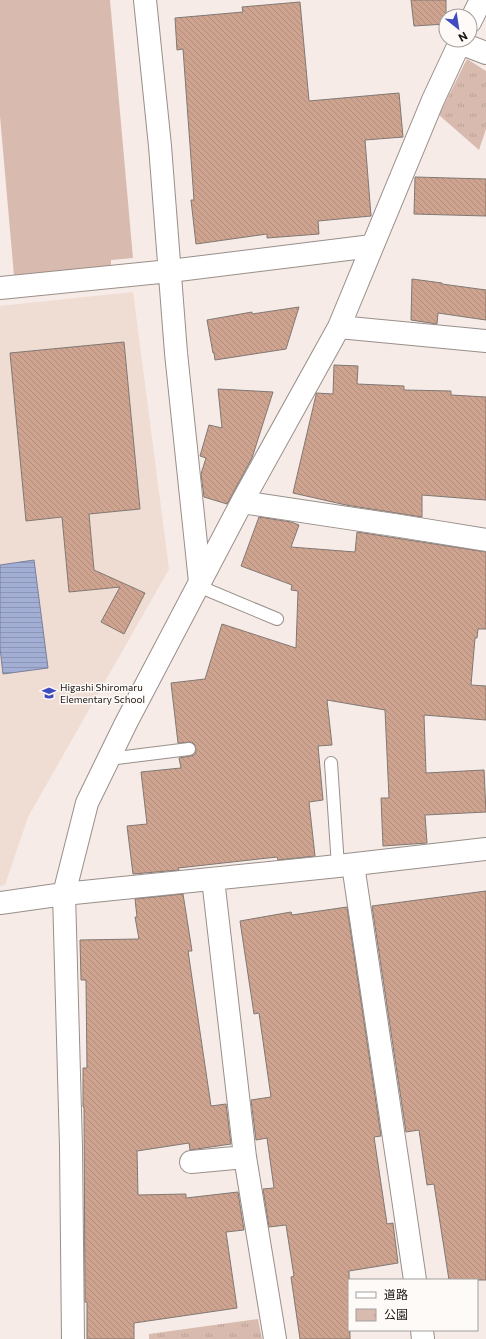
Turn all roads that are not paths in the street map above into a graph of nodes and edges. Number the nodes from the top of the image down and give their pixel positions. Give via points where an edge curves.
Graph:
1 (145, 0) edge
2 (458, 48) edge
3 (372, 246) junction
4 (170, 271) junction
5 (0, 288) edge
6 (339, 327) junction
7 (486, 341) edge
8 (242, 502) junction
9 (486, 540) edge
10 (199, 584) junction
11 (277, 619) dead end
12 (189, 750) dead end
13 (109, 758) junction
14 (331, 763) dead end
15 (486, 848) edge
16 (345, 866) junction
17 (213, 879) junction
18 (64, 894) junction
19 (0, 903) edge
20 (245, 1157) junction
21 (191, 1162) dead end
22 (415, 1279) edge
23 (73, 1339) edge
24 (275, 1339) edge

1 - 4 street
2 - 3 street
3 - 4 street
3 - 6 street
4 - 5 street
4 - 10 street
6 - 7 street
6 - 8 street
8 - 9 street
8 - 10 street
10 - 11 lane
10 - 13 street
12 - 13 lane
13 - 18 street via 87,802
14 - 16 lane
15 - 16 street
16 - 17 street
16 - 22 street via 400,1178
17 - 18 street
17 - 20 street
18 - 19 street
18 - 23 street
20 - 21 street
20 - 24 street

